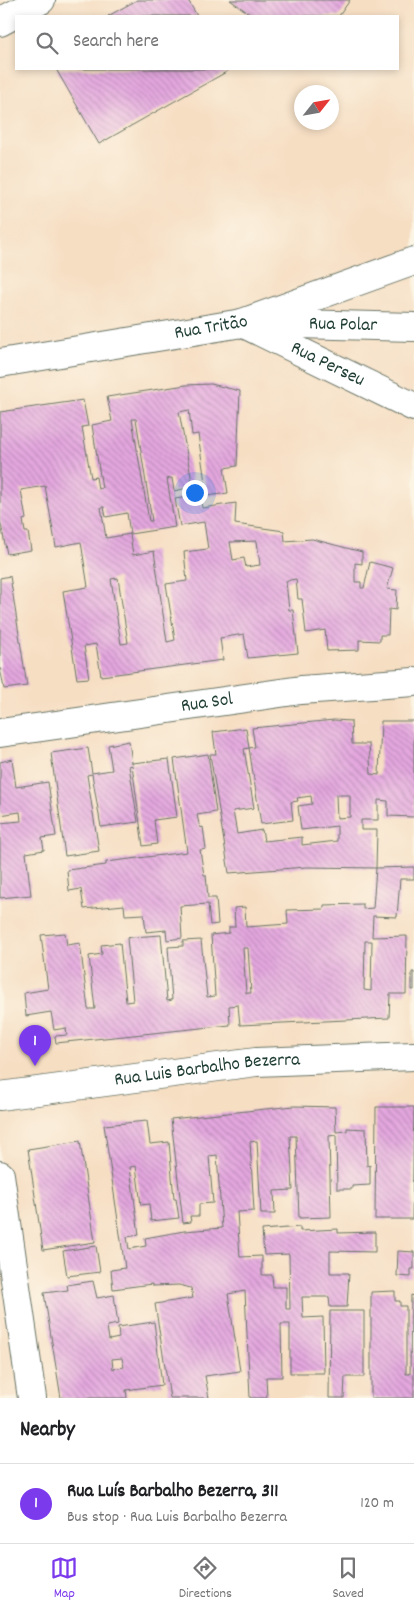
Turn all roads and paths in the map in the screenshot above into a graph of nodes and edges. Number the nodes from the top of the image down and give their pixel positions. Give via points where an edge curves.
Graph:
1 (41, 0) edge
2 (0, 22) edge
3 (414, 261) edge
4 (242, 322) junction
5 (414, 327) edge
6 (0, 363) edge
7 (414, 407) edge
8 (414, 682) edge
9 (0, 733) edge
10 (414, 1056) edge
11 (0, 1096) edge
12 (0, 1175) edge
13 (32, 1398) edge

1 - 2 street
3 - 4 street, Rua Tritão
4 - 5 street, Rua Polar
4 - 6 street, Rua Tritão
4 - 7 street, Rua Perseu
8 - 9 street, Rua Sol via 301,690
10 - 11 street, Rua Luis Barbalho Bezerra via 256,1062
12 - 13 street

